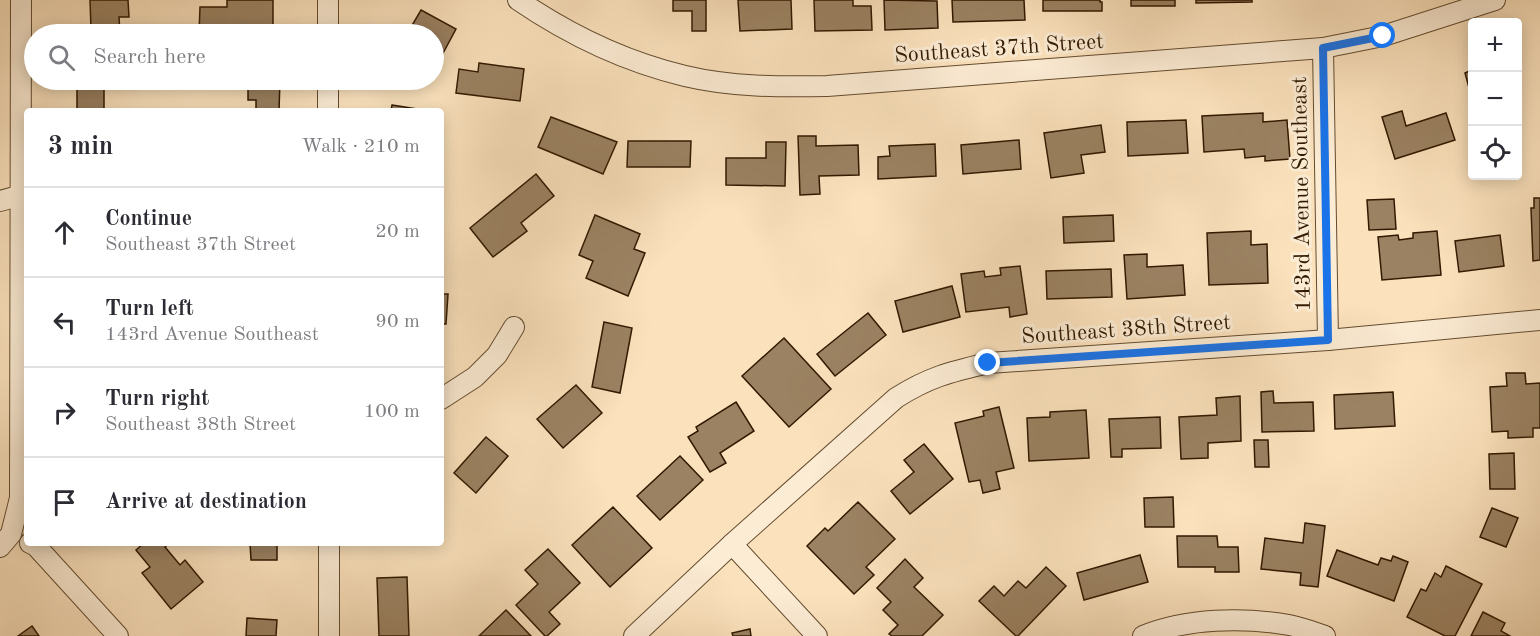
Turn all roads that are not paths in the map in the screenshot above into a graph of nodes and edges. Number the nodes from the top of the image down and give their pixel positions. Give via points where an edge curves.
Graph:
1 (21, 0) edge
2 (328, 0) edge
3 (518, 0) edge
4 (1495, 0) edge
5 (328, 24) edge
6 (1323, 48) junction
7 (328, 90) edge
8 (328, 108) edge
9 (22, 195) junction
10 (0, 201) edge
11 (1540, 320) edge
12 (514, 327) dead end
13 (1328, 340) junction
14 (444, 397) edge
15 (17, 541) edge
16 (732, 544) junction
17 (36, 546) edge
18 (329, 546) edge
19 (118, 636) edge
20 (329, 636) edge
21 (634, 636) edge
22 (817, 636) edge
23 (1143, 636) edge
24 (1325, 636) edge

1 - 9 street
2 - 5 street
3 - 6 street, Southeast 37th Street via 589,42 640,62 685,76 774,87 827,87
4 - 6 street, Southeast 37th Street via 1383,36
6 - 13 street, 143rd Avenue Southeast
7 - 8 street
9 - 10 street
9 - 15 street
11 - 13 street, Southeast 38th Street
12 - 14 street via 475,377
13 - 16 street, Southeast 38th Street via 988,363 949,372 921,382 896,398
16 - 21 street, Southeast 38th Street
16 - 22 street
17 - 19 street
18 - 20 street
23 - 24 street via 1175,626 1254,621

